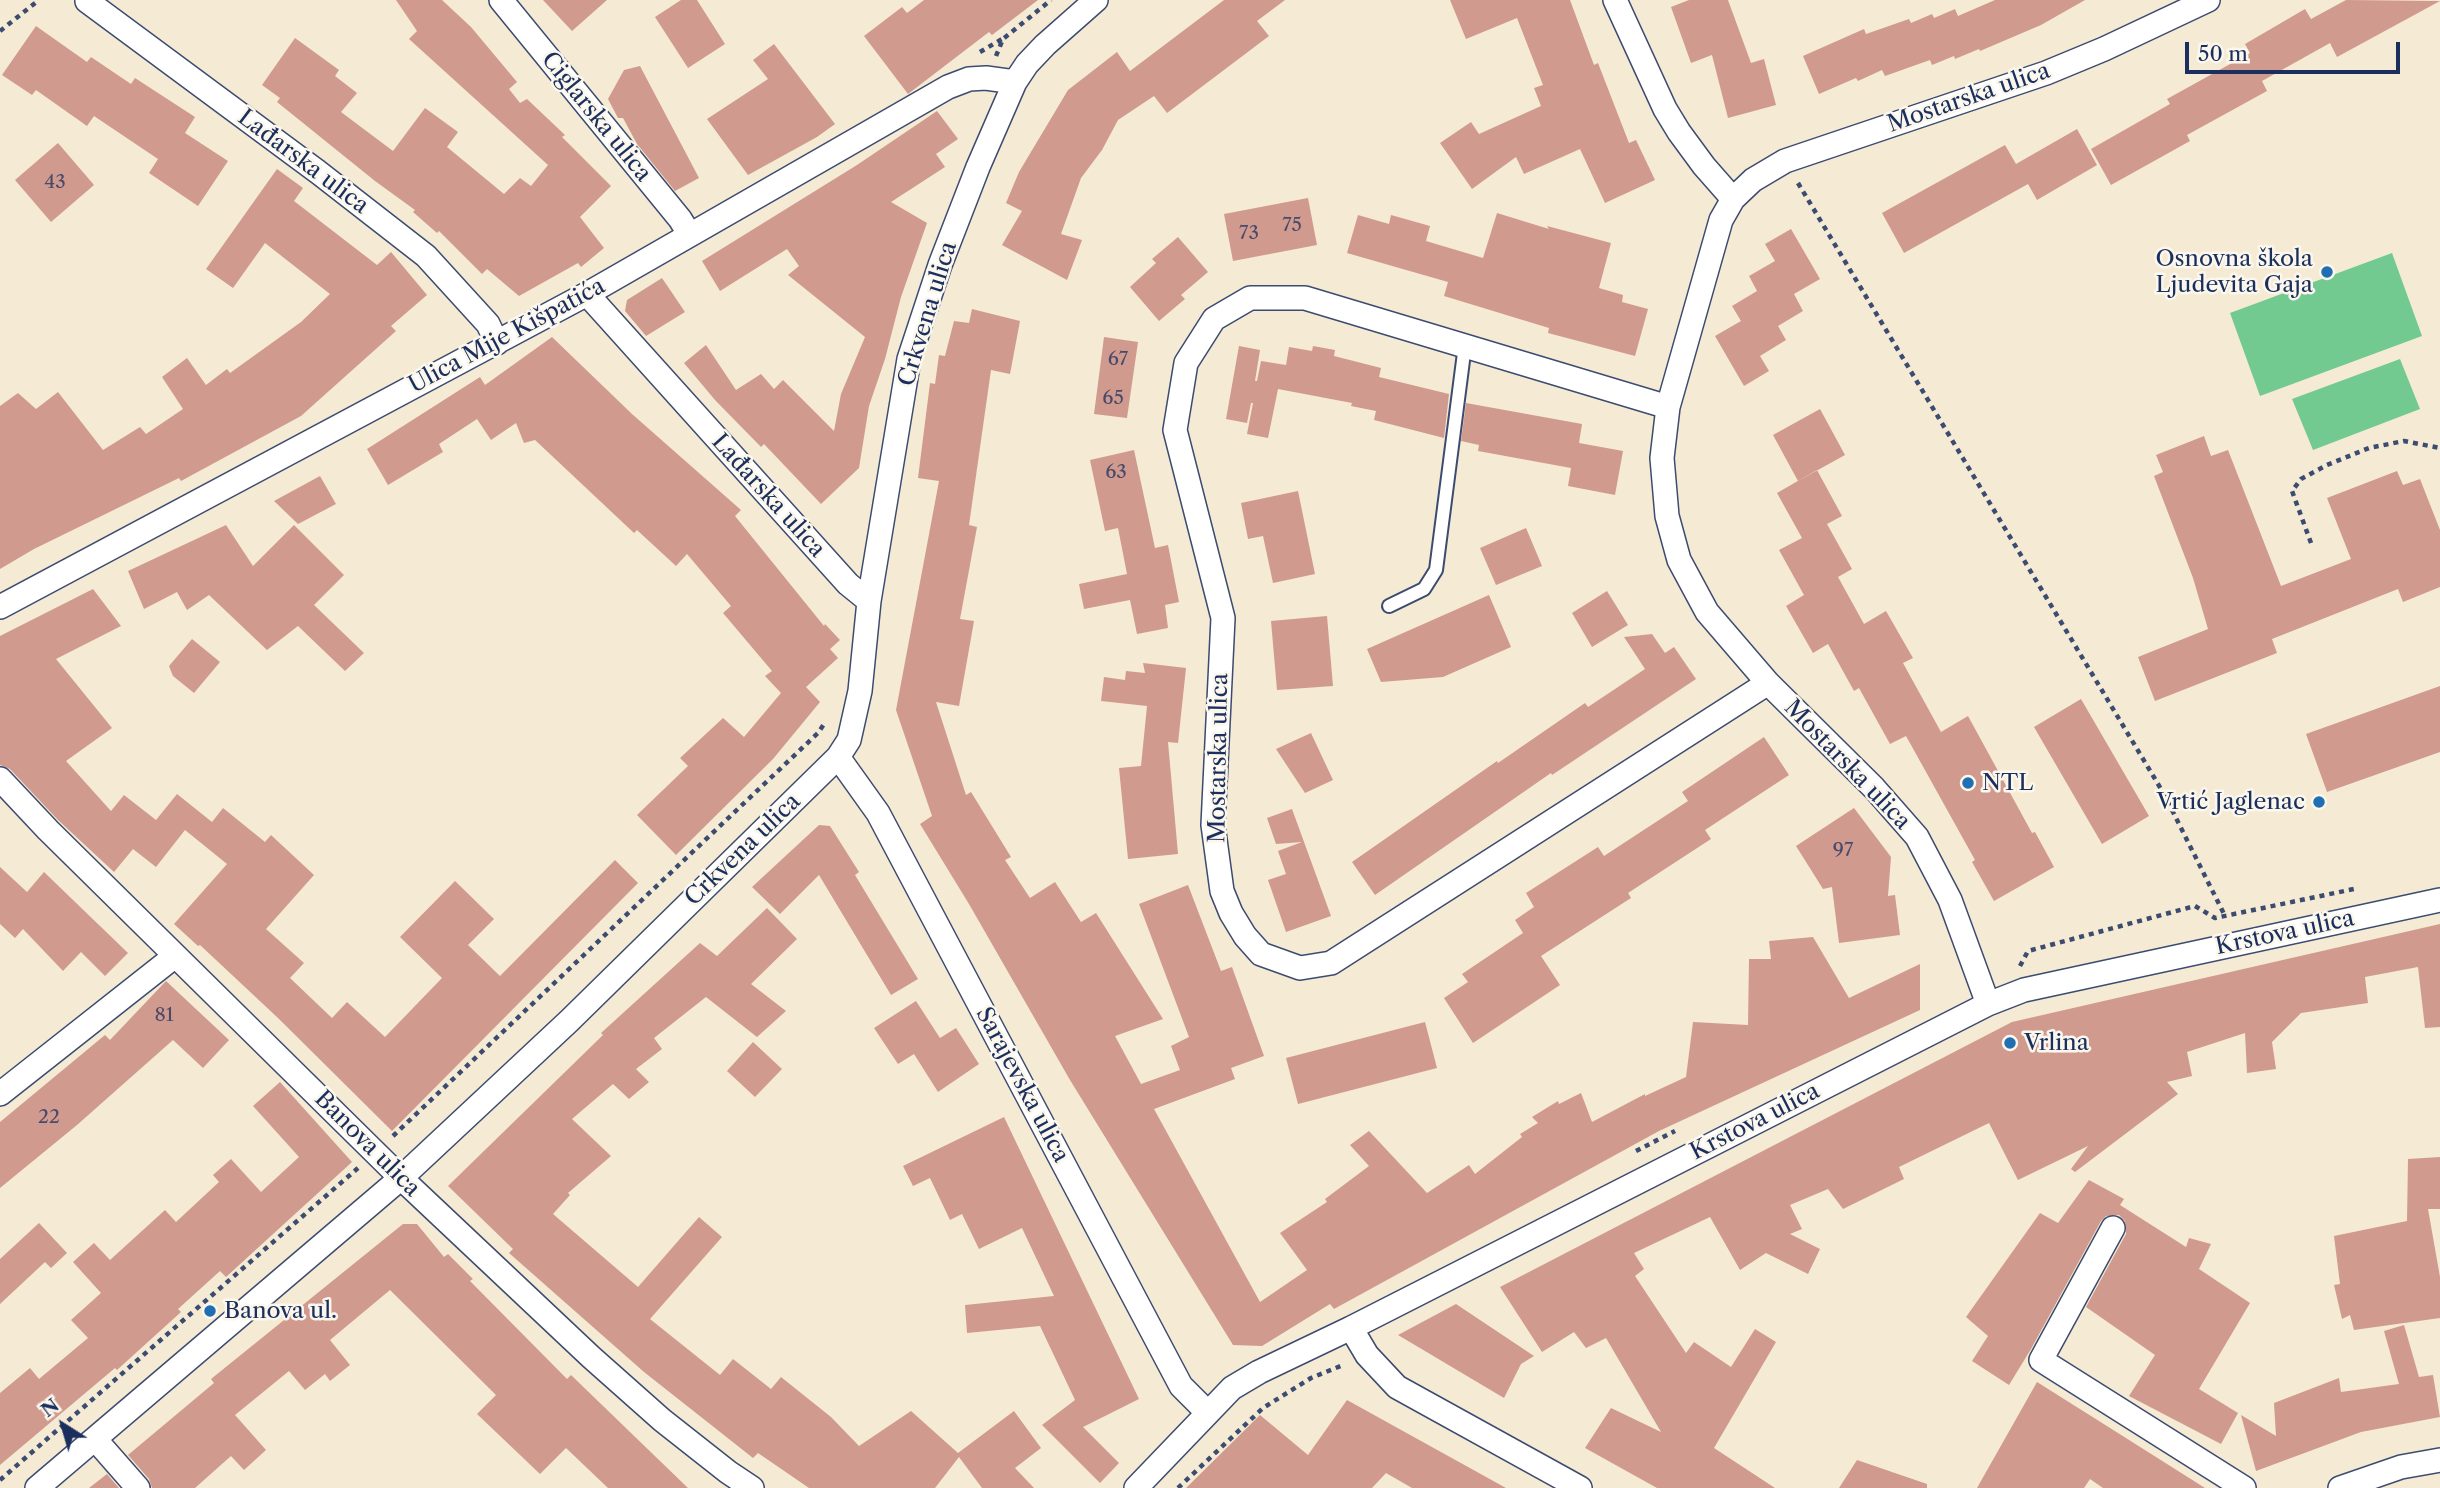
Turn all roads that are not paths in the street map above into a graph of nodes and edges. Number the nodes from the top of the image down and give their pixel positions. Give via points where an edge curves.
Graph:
1 (501, 0) edge
2 (1096, 0) edge
3 (1615, 0) edge
4 (2208, 0) edge
5 (87, 1) edge
6 (1015, 82) junction
7 (1733, 199) junction
8 (690, 235) junction
9 (587, 294) junction
10 (496, 343) junction
11 (1465, 345) junction
12 (1668, 407) junction
13 (869, 601) junction
14 (1389, 606) dead end
15 (0, 607) edge
16 (1768, 683) junction
17 (838, 757) junction
18 (0, 779) edge
19 (2440, 900) edge
20 (175, 956) junction
21 (1988, 1004) junction
22 (0, 1094) edge
23 (401, 1178) junction
24 (2113, 1228) dead end
25 (1351, 1328) junction
26 (1207, 1412) junction
27 (95, 1439) junction
28 (2440, 1460) edge
29 (37, 1488) edge
30 (138, 1488) edge
31 (752, 1488) edge
32 (1136, 1488) edge
33 (1580, 1488) edge
34 (2244, 1488) edge
35 (2340, 1488) edge

1 - 8 street, Ciglarska ulica
2 - 6 street, Crkvena ulica via 1045,45
3 - 7 street via 1665,109 1703,166
4 - 7 street, Mostarska ulica via 2104,50 1785,162 1752,180
5 - 10 street, Lađarska ulica via 426,256 488,324
6 - 8 street, Ulica Mije Kišpatića via 969,79 948,87
6 - 13 street, Crkvena ulica via 940,265 909,359
7 - 12 street, Mostarska ulica via 1720,220
8 - 9 street, Ulica Mije Kišpatića
9 - 10 street, Ulica Mije Kišpatića
9 - 13 street, Lađarska ulica via 848,584
10 - 15 street, Ulica Mije Kišpatića
11 - 12 street, Mostarska ulica
11 - 14 lane via 1436,570 1424,589
11 - 16 street, Mostarska ulica via 1305,298 1250,298 1214,319 1186,363 1175,430 1223,618 1213,825 1222,891 1245,936 1261,954 1300,968 1331,963
12 - 16 street, Mostarska ulica via 1662,458 1667,516 1679,560 1707,612
13 - 17 street, Crkvena ulica via 854,720
16 - 21 street, Mostarska ulica via 1917,836 1950,900
17 - 23 street, Crkvena ulica
17 - 26 street, Sarajevska ulica via 878,813 1181,1386
18 - 20 street, Banova ulica
19 - 21 street, Krstova ulica via 2024,990
20 - 22 street
20 - 23 street, Banova ulica
21 - 25 street, Krstova ulica
23 - 27 street, Crkvena ulica
23 - 31 street, Banova ulica via 662,1420
24 - 34 street via 2041,1360
25 - 26 street, Krstova ulica via 1259,1372
25 - 33 street via 1367,1355 1397,1387
26 - 32 street, Krstova ulica
27 - 29 street, Crkvena ulica
27 - 30 street
28 - 35 street via 2400,1466

